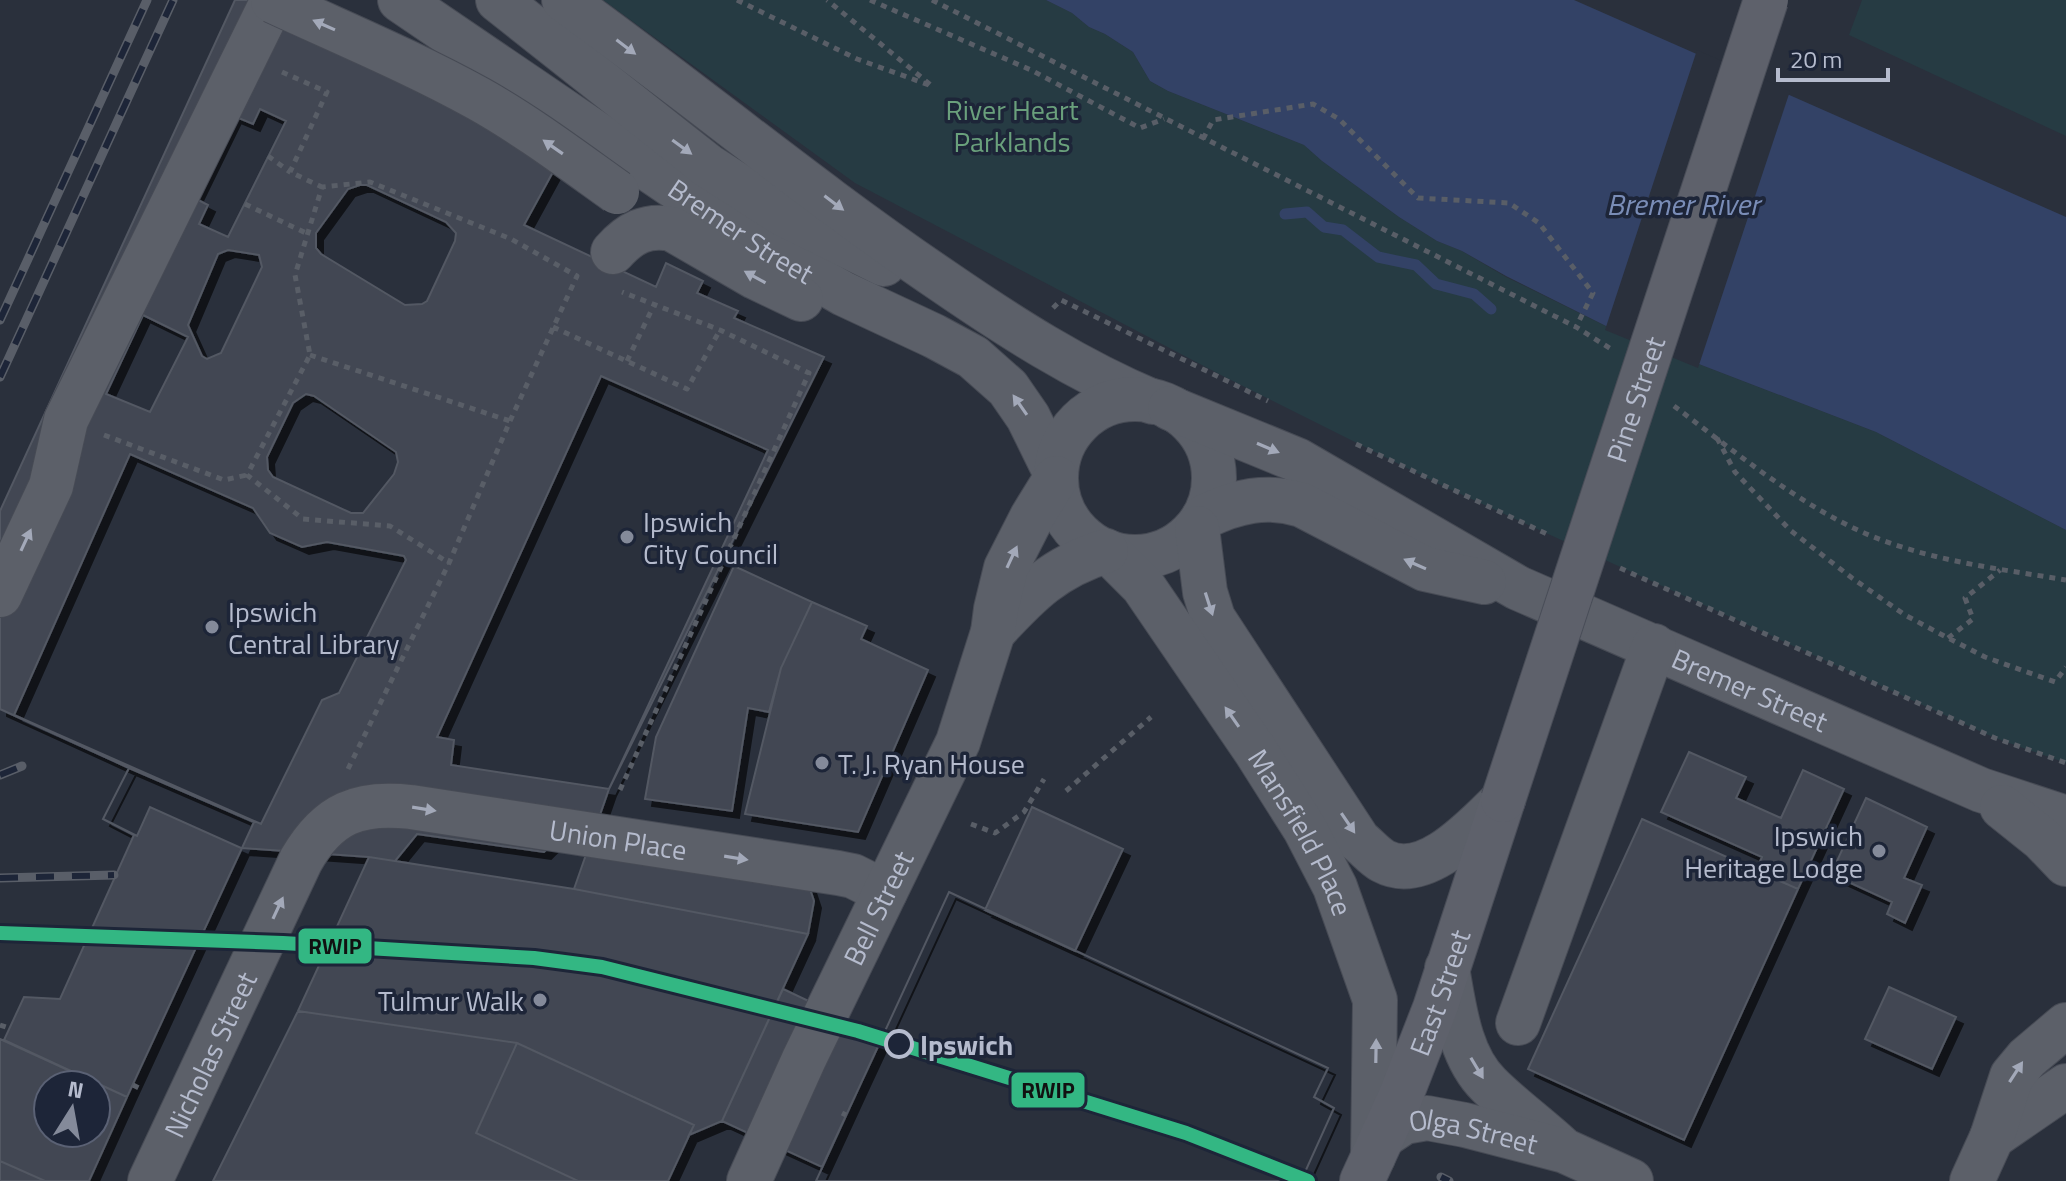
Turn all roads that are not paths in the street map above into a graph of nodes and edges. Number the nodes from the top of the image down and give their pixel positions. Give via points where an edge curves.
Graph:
1 (400, 0) edge
2 (498, 0) edge
3 (564, 0) edge
4 (1766, 0) edge
5 (271, 5) edge
6 (458, 33) edge
7 (687, 237) junction
8 (606, 274) road end
9 (1020, 332) junction
10 (934, 336) junction
11 (1161, 405) junction
12 (1056, 476) junction
13 (1200, 522) junction
14 (1108, 552) junction
15 (1518, 588) junction
16 (0, 595) edge
17 (993, 632) junction
18 (1654, 646) junction
19 (1981, 790) junction
20 (345, 796) joint
21 (1503, 800) junction
22 (2066, 818) edge
23 (2066, 864) edge
24 (885, 892) junction
25 (1447, 968) junction
26 (1518, 1023) dead end
27 (2066, 1025) edge
28 (2066, 1086) edge
29 (1992, 1137) junction
30 (1565, 1151) junction
31 (1373, 1158) edge
32 (150, 1181) edge
33 (749, 1181) edge
34 (1631, 1181) edge
35 (1972, 1181) edge

1 - 6 street, Bremer Street
2 -> 9 street via 708,166 783,214
3 -> 9 street, Bremer Street via 888,244
4 - 21 main road, Pine Street, bridge
7 -> 5 street, bridge via 480,100
16 -> 5 street via 51,486 66,420
6 - 10 street, Bremer Street via 513,87 769,251
7 - 8 street via 672,229 647,228 628,237
10 -> 7 street via 850,316 787,293
9 - 11 street, Bremer Street via 1110,384
12 -> 10 street, Bremer Street via 1008,388 973,357
11 - 12 street via 1122,401 1094,411 1063,445
11 - 13 street via 1181,414 1199,432 1211,456 1213,494
11 -> 15 street, Bremer Street via 1297,460
12 - 14 street via 1070,522
17 -> 12 street, Bell Street via 1006,568
13 - 14 street via 1164,551 1137,557
15 -> 13 street, Bremer Street via 1425,569 1289,501 1241,502
13 -> 21 street, Mansfield Place via 1205,592 1213,618 1359,841 1382,861 1412,865 1458,843
14 - 17 street, Bell Street via 1049,577
31 -> 14 street, Mansfield Place via 1375,1000 1335,887 1255,750 1143,586
15 - 18 street, Bremer Street
17 - 24 street, Bell Street via 962,733
18 - 19 street, Bremer Street
18 - 26 street
19 - 22 street, Bremer Street
19 - 23 street, Bremer Street
20 -> 24 street, Union Place via 838,873
32 -> 20 street, Nicholas Street via 301,860
21 - 25 main road, East Street
24 - 33 street, Bell Street
25 -> 30 street, Olga Street via 1455,1015 1469,1055 1487,1083
25 - 31 main road, East Street
29 -> 27 street via 2012,1076
28 - 29 street
29 - 35 street
30 - 31 street, Olga Street via 1427,1118 1404,1122
30 - 34 street, Olga Street

